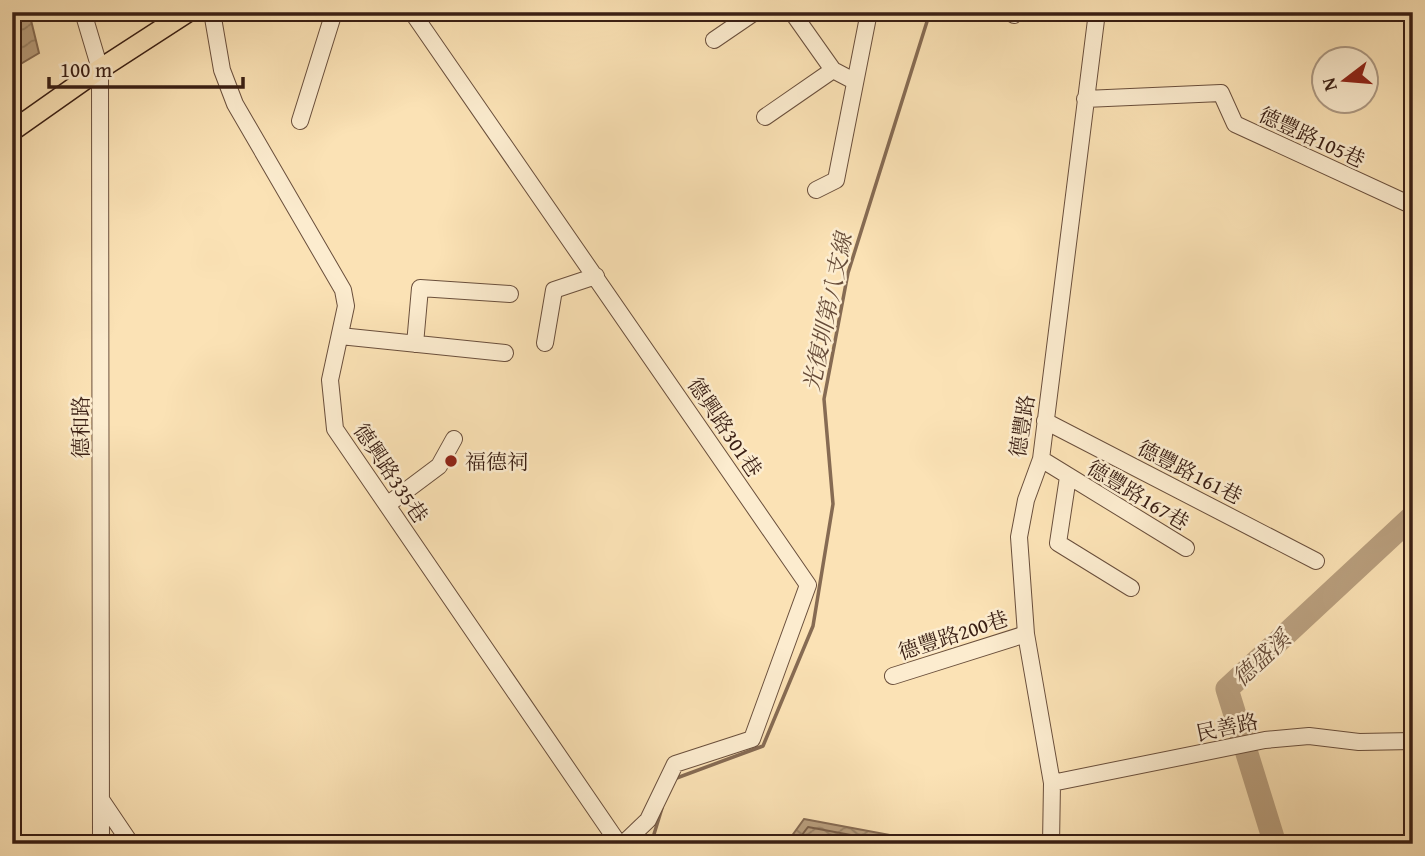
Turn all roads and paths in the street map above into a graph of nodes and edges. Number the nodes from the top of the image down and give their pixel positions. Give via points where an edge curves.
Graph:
1 (83, 12) edge
2 (188, 12) edge
3 (212, 12) edge
4 (334, 12) edge
5 (412, 12) edge
6 (755, 12) edge
7 (792, 12) edge
8 (869, 12) edge
9 (1097, 12) edge
10 (714, 40) dead end
11 (100, 69) junction
12 (833, 69) junction
13 (854, 81) junction
14 (1085, 99) junction
15 (765, 117) dead end
16 (300, 121) dead end
17 (12, 131) edge
18 (816, 190) dead end
19 (1413, 206) edge
20 (596, 276) junction
21 (510, 294) dead end
22 (340, 336) junction
23 (545, 343) dead end
24 (415, 344) junction
25 (505, 353) dead end
26 (1045, 421) junction
27 (454, 439) dead end
28 (1041, 459) junction
29 (1068, 477) junction
30 (387, 505) junction
31 (1186, 548) dead end
32 (1316, 561) dead end
33 (1131, 588) dead end
34 (1026, 634) junction
35 (893, 676) dead end
36 (1413, 741) edge
37 (1052, 783) junction
38 (102, 801) junction
39 (101, 844) edge
40 (131, 844) edge
41 (621, 844) edge
42 (1051, 844) edge

1 - 11 street, 德和路
2 - 11 main road
3 - 22 street, 德興路335巷 via 222,70 235,104 343,290 346,306
4 - 16 street
5 - 20 street, 德興路301巷
6 - 10 street
7 - 12 street
8 - 13 street
9 - 14 street, 德豐路
11 - 17 main road
11 - 38 street, 德和路
12 - 13 street
12 - 15 street
13 - 18 street via 836,180
14 - 19 street, 德豐路105巷 via 1221,93 1235,124
14 - 26 street, 德豐路
20 - 23 street via 554,290
20 - 41 street, 德興路301巷 via 808,585 752,739 675,764 648,820
21 - 24 street via 419,288
22 - 24 street
22 - 30 street, 德興路335巷 via 330,380 335,429
24 - 25 street
26 - 28 street, 德豐路
26 - 32 street, 德豐路161巷
27 - 30 street via 439,466
28 - 29 street, 德豐路167巷
28 - 34 street, 德豐路 via 1019,537
29 - 31 street, 德豐路167巷
29 - 33 street, 德豐路167巷 via 1058,543
30 - 41 street, 德興路335巷
34 - 35 street, 德豐路200巷
34 - 37 street, 德豐路
36 - 37 street, 民善路 via 1359,742 1309,736 1256,741
37 - 42 street, 德豐路
38 - 39 street, 德和路
38 - 40 street

